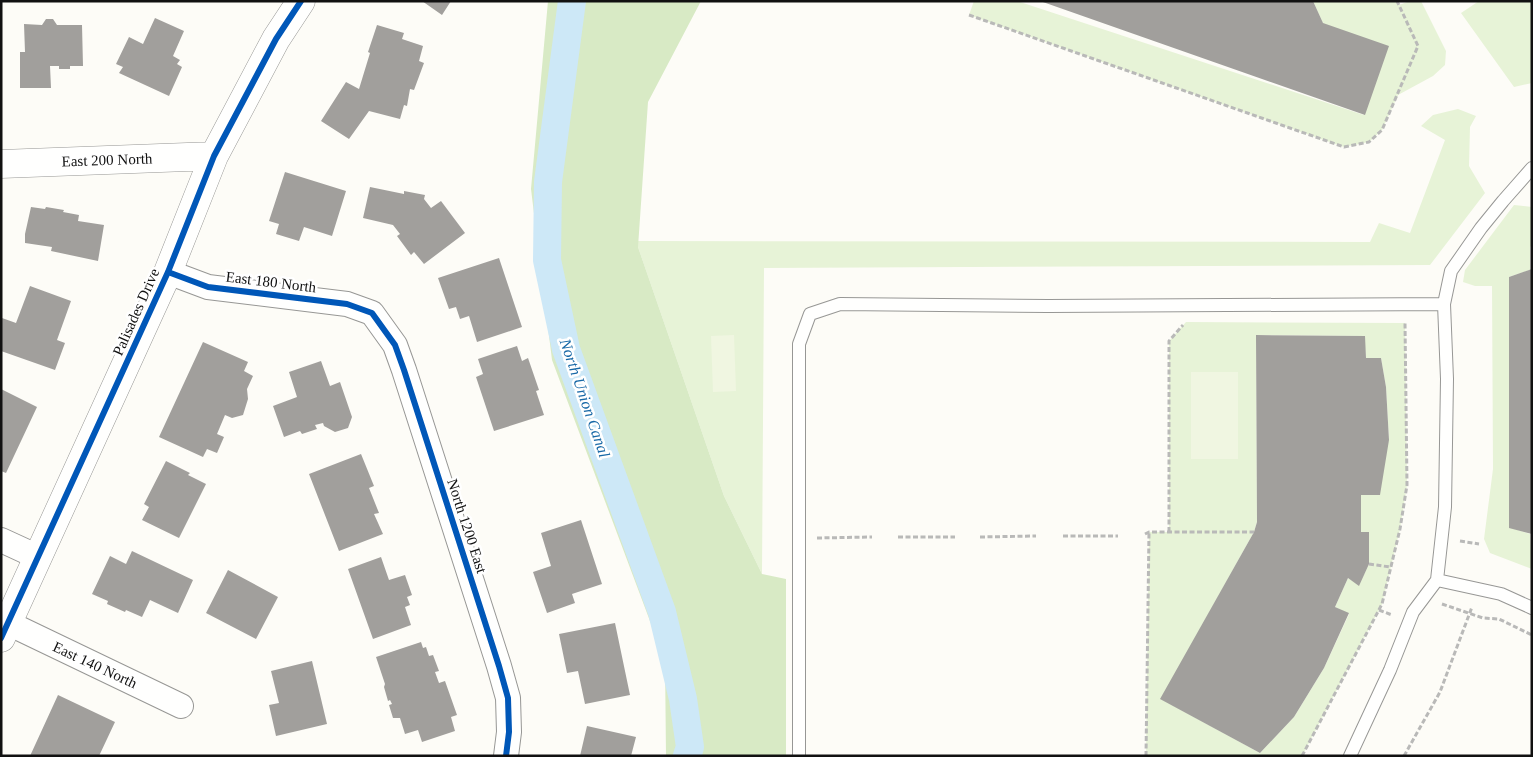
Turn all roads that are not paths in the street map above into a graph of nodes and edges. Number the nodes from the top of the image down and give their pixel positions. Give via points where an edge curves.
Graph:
1 (301, 1) edge
2 (214, 156) junction
3 (1, 164) edge
4 (1532, 168) edge
5 (168, 272) junction
6 (1444, 304) junction
7 (372, 312) joint
8 (1, 540) edge
9 (38, 557) junction
10 (1437, 580) junction
11 (1532, 608) edge
12 (5, 631) edge
13 (181, 706) dead end
14 (506, 756) edge
15 (799, 756) edge
16 (1350, 756) edge

1 - 2 street, Palisades Drive via 276,39
2 - 3 street, East 200 North
2 - 5 street, Palisades Drive
4 - 6 lane via 1481,228 1451,271
5 - 7 street, East 180 North via 208,287 347,304
5 - 9 street, Palisades Drive
6 - 10 lane via 1447,445 1445,507
6 - 15 lane via 840,304 810,314 799,344
7 - 14 street, North 1200 East via 395,345 404,370 499,666 508,698
8 - 9 street
9 - 12 street, Palisades Drive
10 - 11 lane via 1501,594
10 - 16 lane via 1413,612
12 - 13 street, East 140 North

